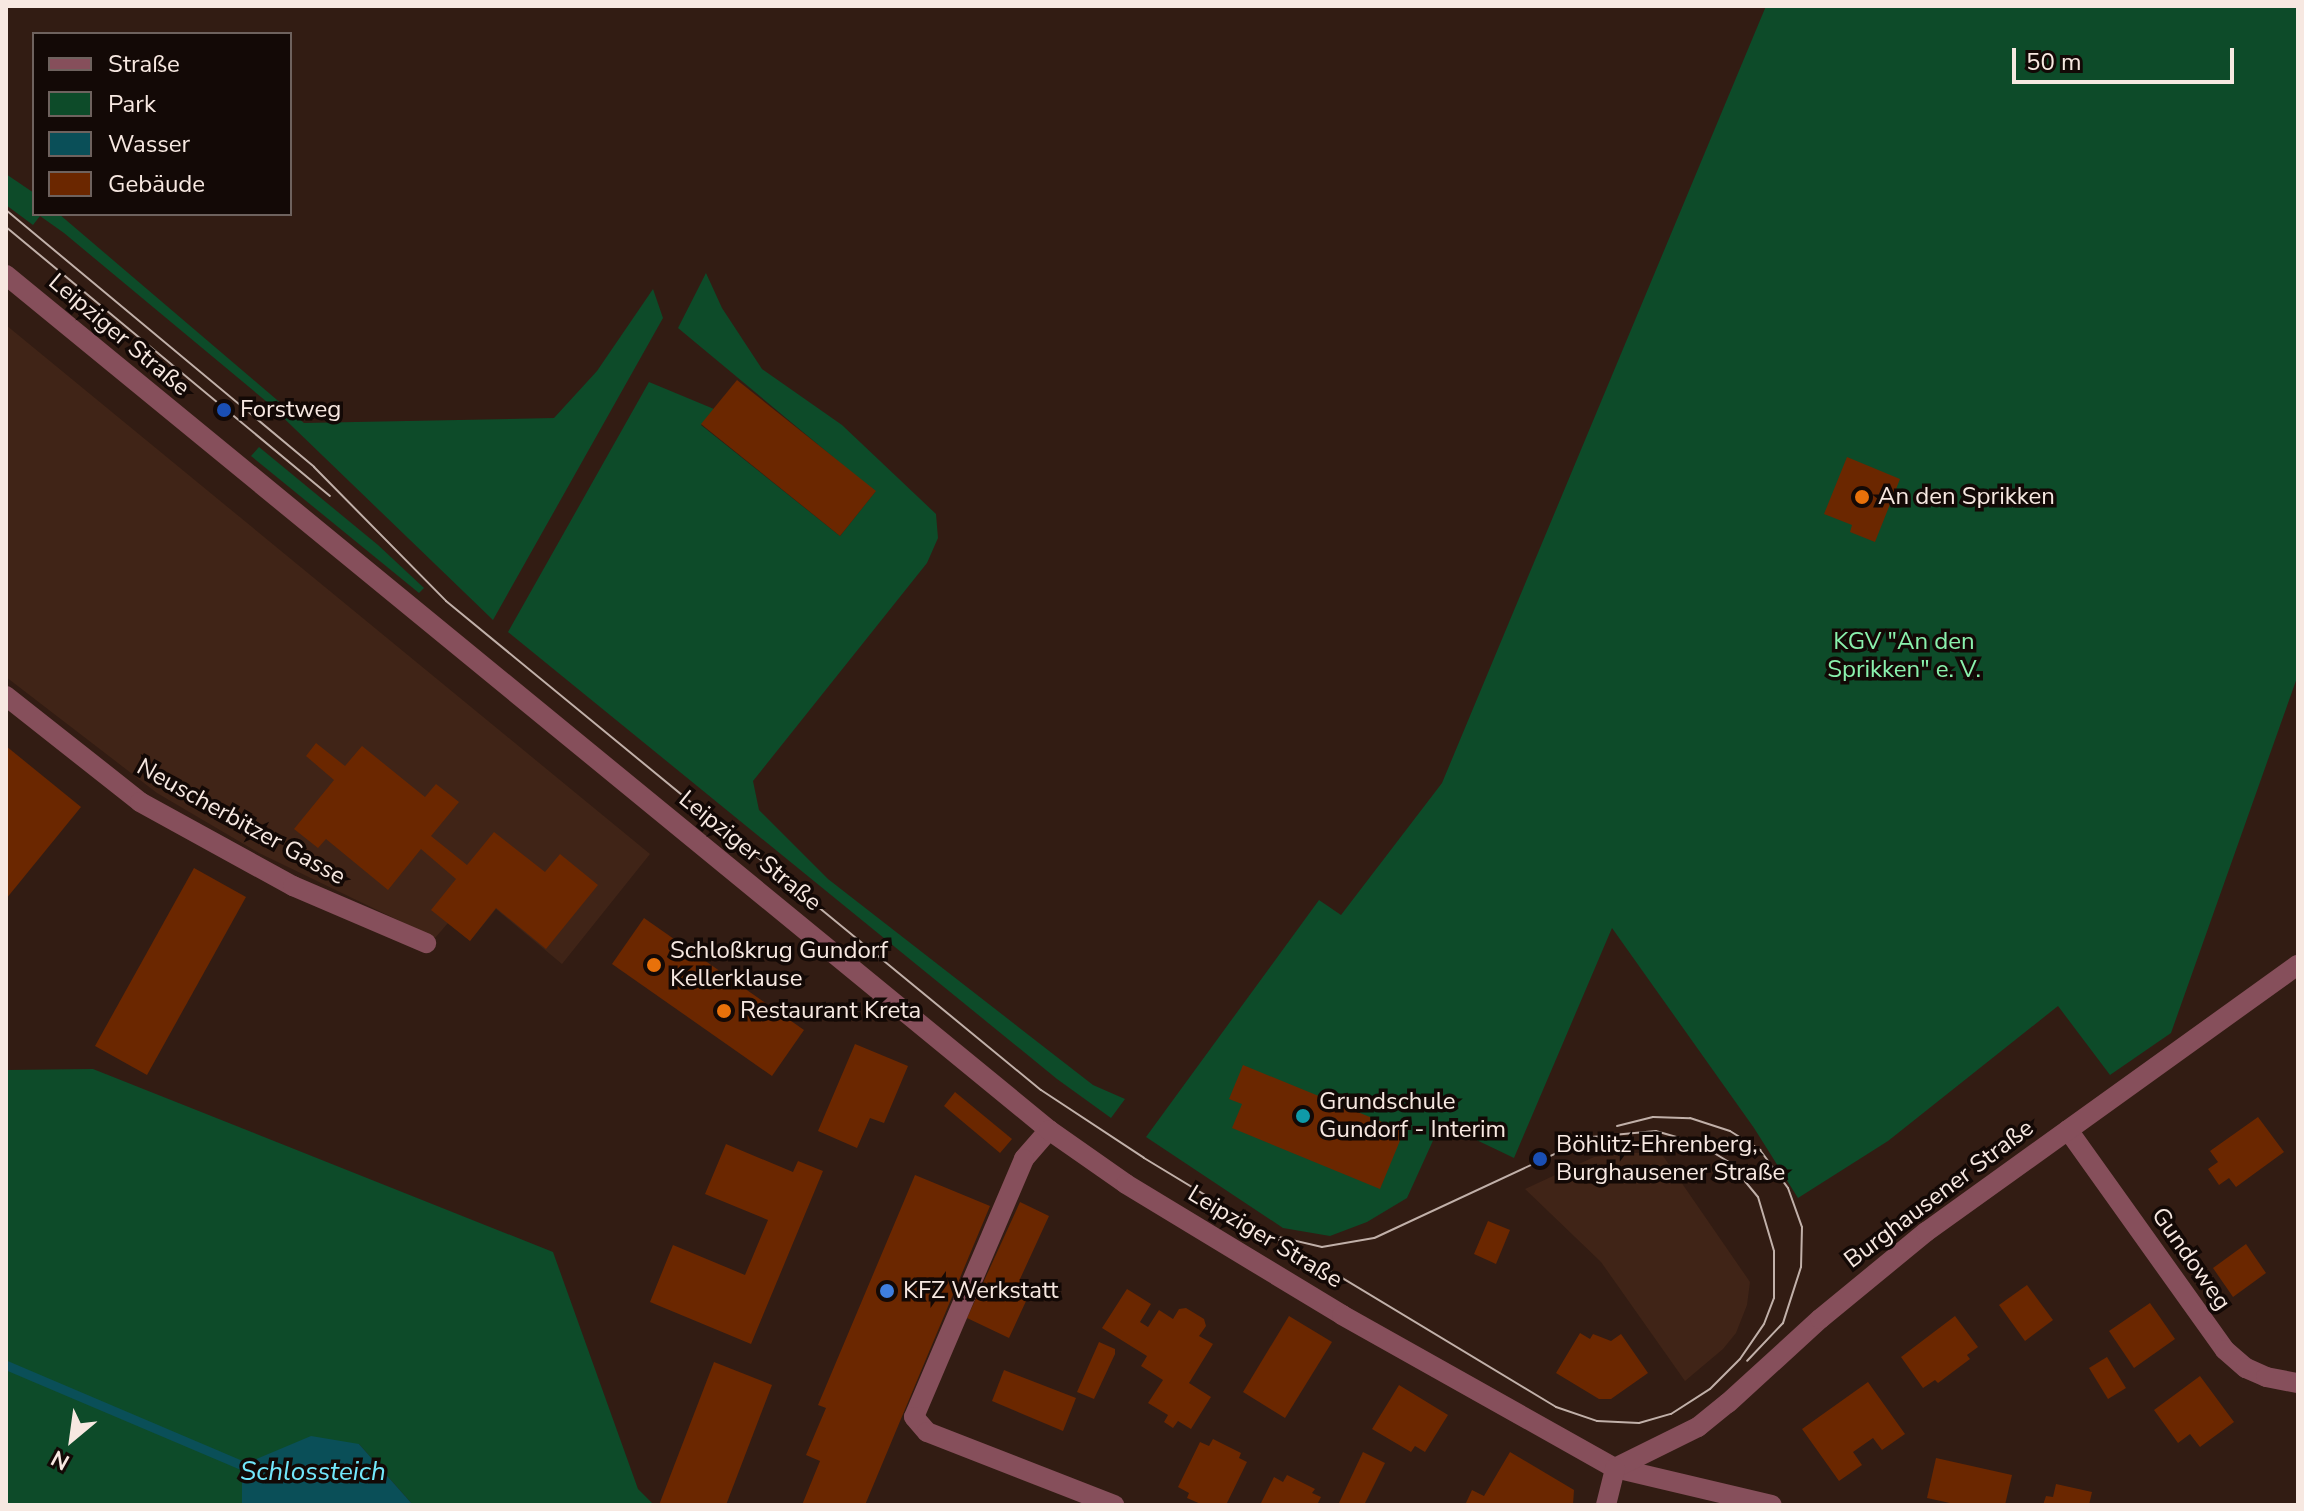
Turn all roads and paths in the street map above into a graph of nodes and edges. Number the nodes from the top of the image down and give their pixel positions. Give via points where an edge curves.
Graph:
1 (6, 275) edge
2 (6, 696) edge
3 (426, 943) dead end
4 (2298, 965) edge
5 (1049, 1130) junction
6 (2068, 1130) junction
7 (2298, 1383) edge
8 (1615, 1468) junction
9 (1114, 1505) edge
10 (1606, 1505) edge
11 (1772, 1505) edge

1 - 5 street, Leipziger Straße
2 - 3 street, Neuscherbitzer Gasse via 140,802 293,886
4 - 6 street, Burghausener Straße
5 - 8 street, Leipziger Straße via 1126,1184 1342,1315
5 - 9 street via 1024,1159 914,1417 927,1432
6 - 7 street, Gundoweg via 2225,1350 2256,1373
6 - 8 street, Burghausener Straße via 1926,1232 1698,1427
8 - 10 street
8 - 11 street, Leipziger Straße

